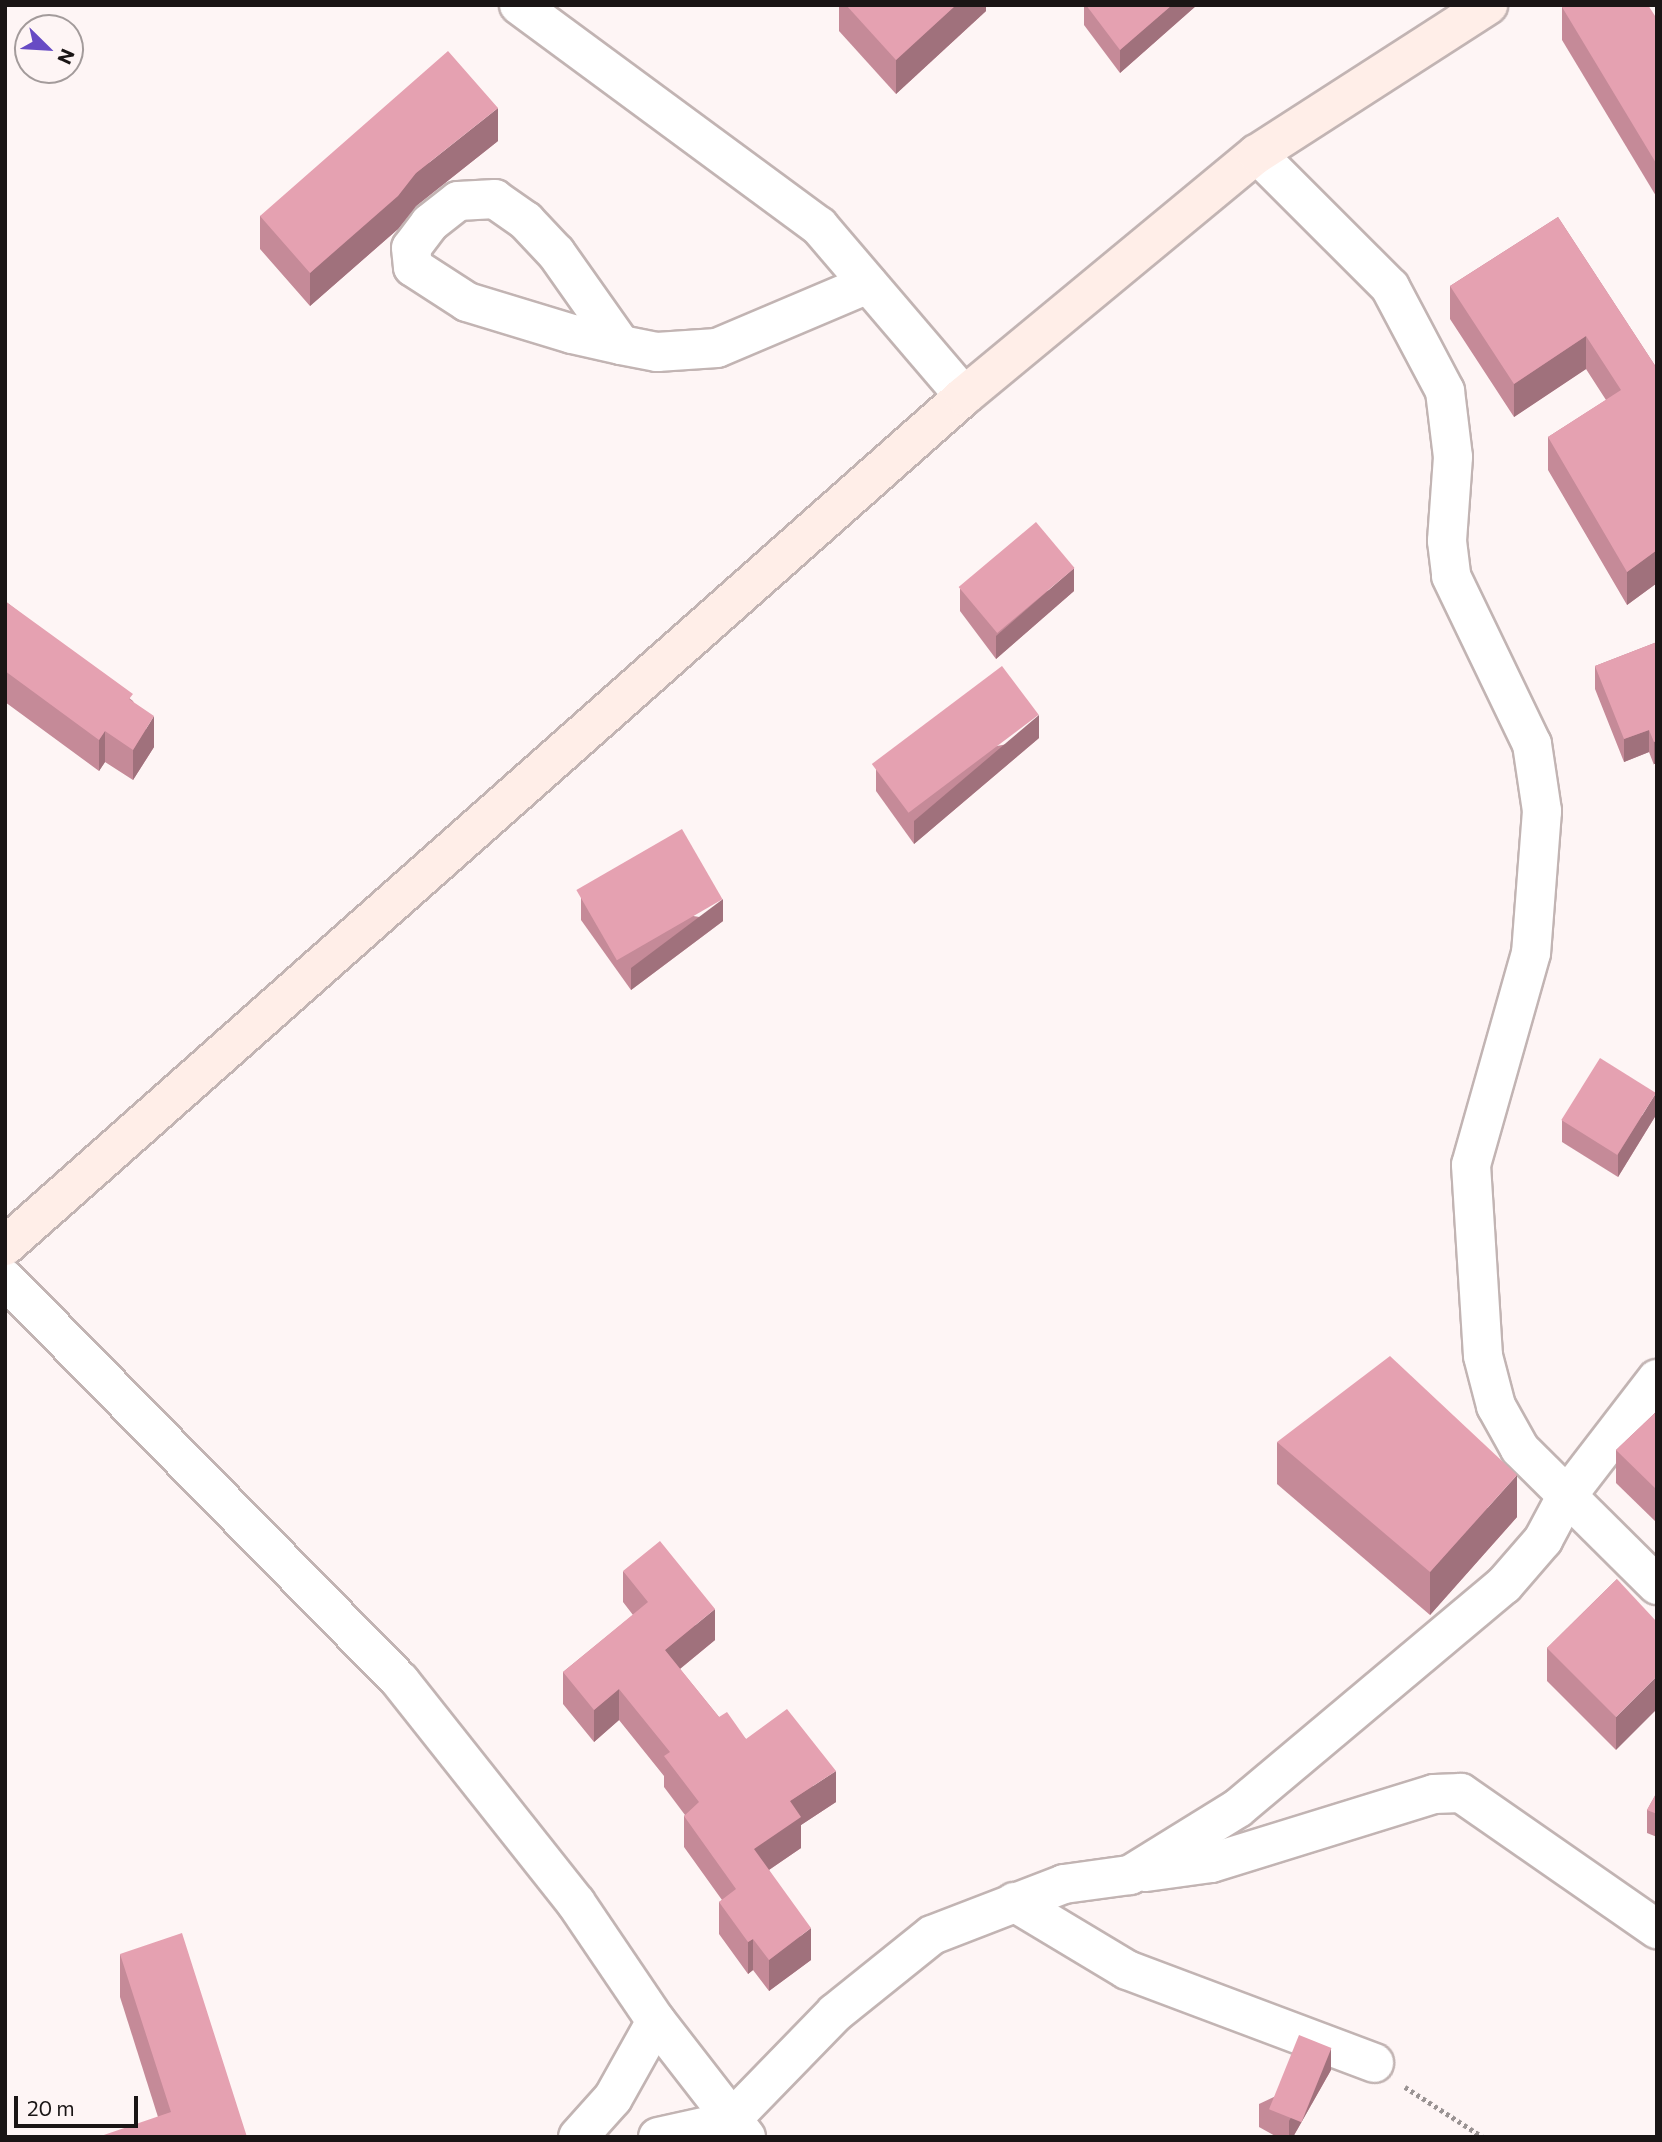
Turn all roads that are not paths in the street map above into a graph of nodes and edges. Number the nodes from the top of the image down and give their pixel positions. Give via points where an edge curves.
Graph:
1 (519, 5) edge
2 (1488, 5) edge
3 (1257, 154) junction
4 (868, 284) junction
5 (621, 345) junction
6 (964, 396) junction
7 (5, 1246) edge
8 (5, 1279) edge
9 (1657, 1379) edge
10 (1566, 1497) junction
11 (1657, 1585) edge
12 (1130, 1875) junction
13 (1014, 1902) junction
14 (1657, 1929) edge
15 (656, 2021) junction
16 (1374, 2063) road end
17 (738, 2129) edge
18 (578, 2137) edge
19 (658, 2137) edge

1 - 4 street via 819,226
2 - 3 street
3 - 6 street
3 - 10 street via 1391,287 1439,379 1453,457 1447,541 1451,576 1532,744 1542,811 1531,953 1471,1165 1483,1356 1496,1406 1520,1448
4 - 5 street via 717,348 657,352
4 - 6 street
5 - 5 street via 467,302 414,267 411,248 430,223 458,201 495,199 526,221 556,253
6 - 7 street
8 - 15 street via 400,1681 576,1903
9 - 10 street
10 - 11 street
10 - 12 street via 1543,1540 1504,1585 1238,1808
12 - 13 street via 1064,1884
12 - 14 street via 1212,1863 1434,1794 1461,1793
13 - 16 street via 1127,1970
13 - 17 street via 932,1935 835,2013
15 - 17 street
15 - 18 street via 613,2098
17 - 19 street

